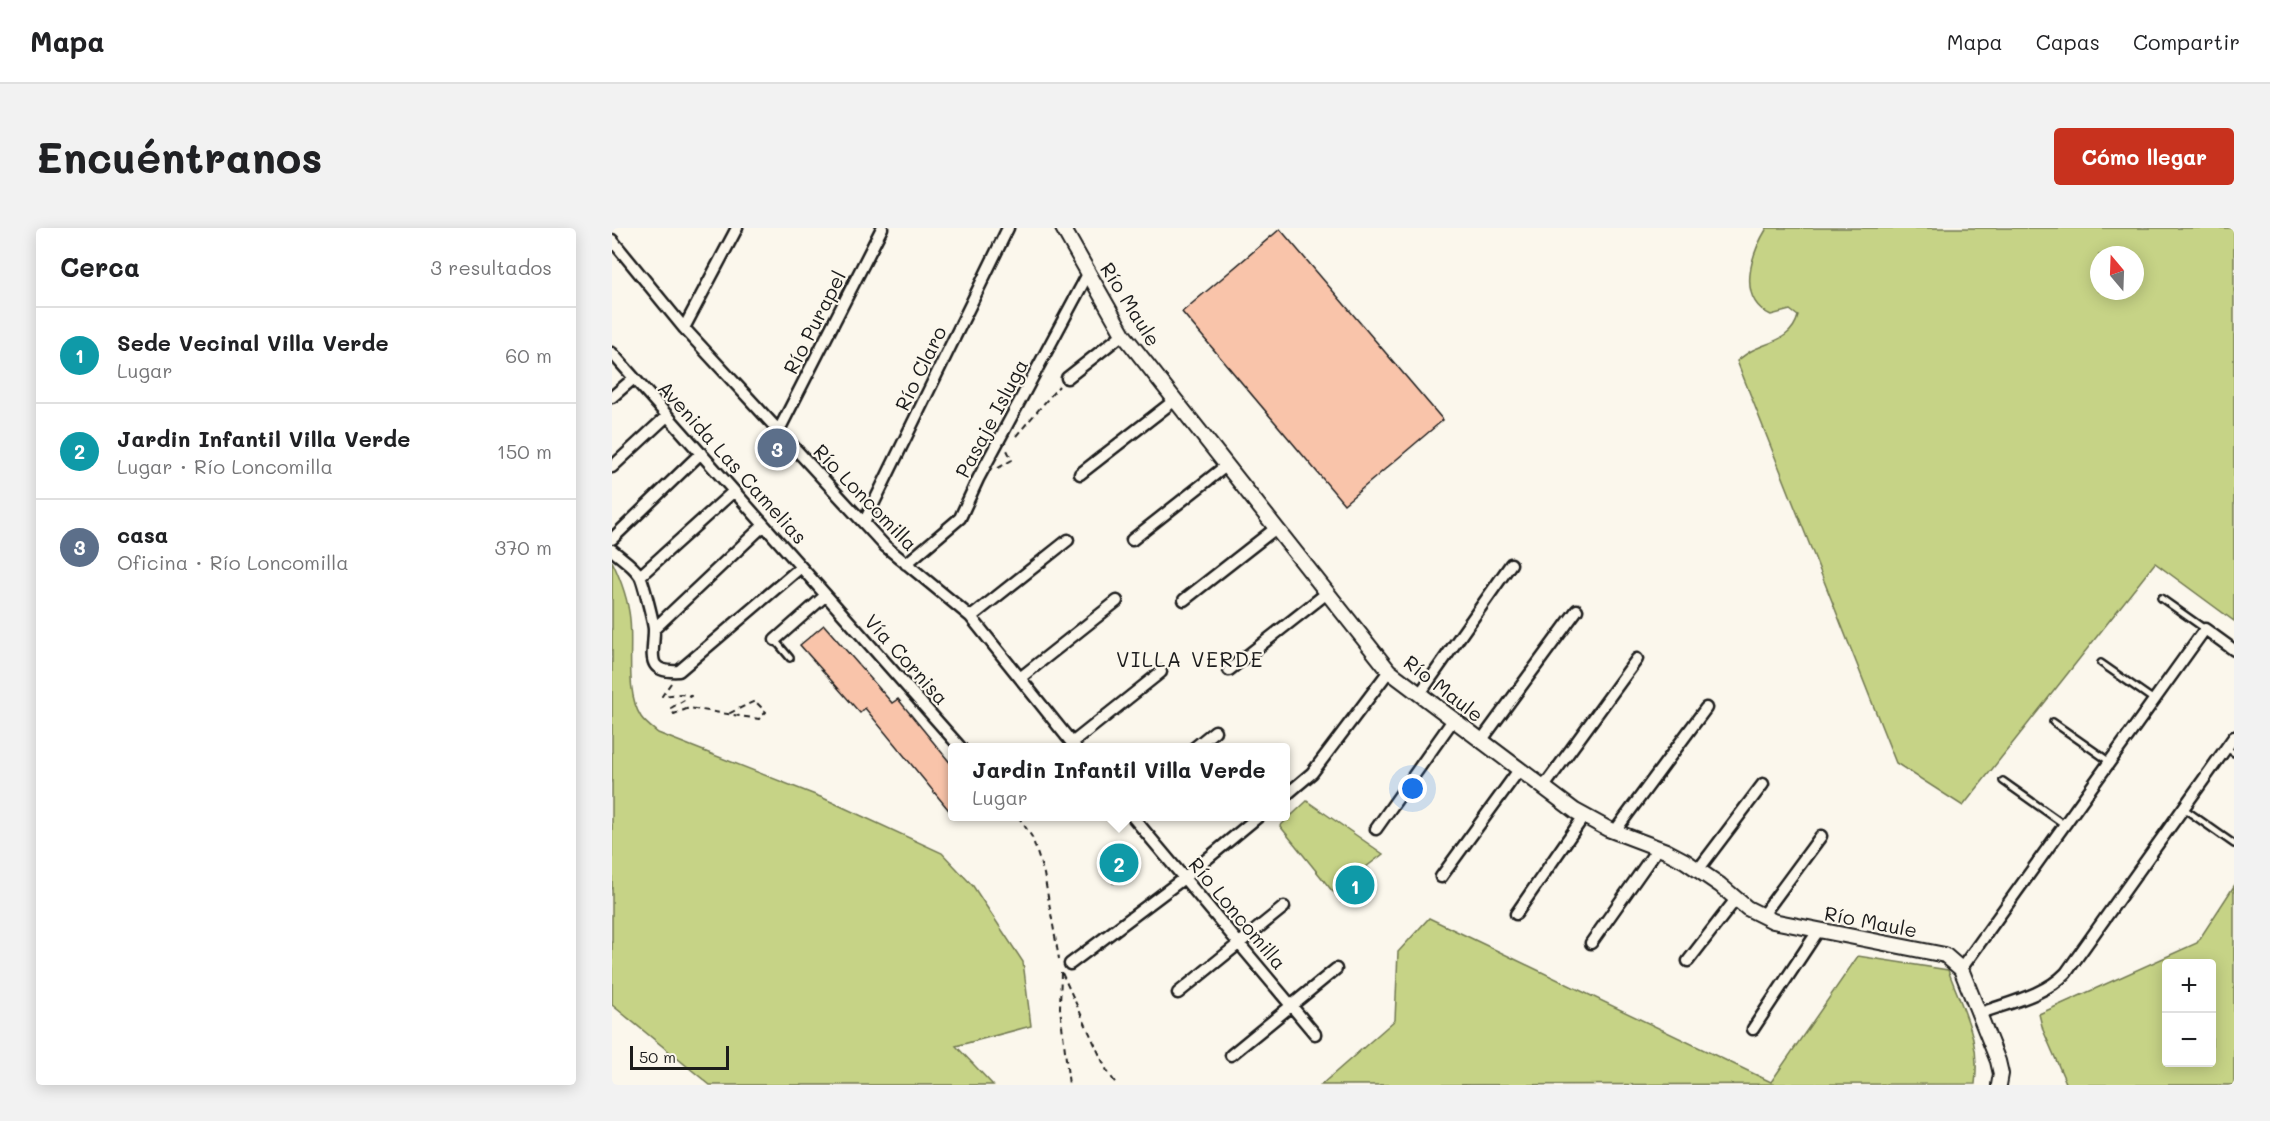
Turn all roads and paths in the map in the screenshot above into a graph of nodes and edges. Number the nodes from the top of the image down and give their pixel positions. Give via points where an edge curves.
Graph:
1 (737, 228) edge
2 (882, 228) edge
3 (1008, 228) edge
4 (1063, 228) edge
5 (612, 240) edge
6 (1089, 272) junction
7 (684, 328) junction
8 (1123, 334) junction
9 (612, 353) edge
10 (634, 378) junction
11 (1067, 378) joint
12 (612, 398) edge
13 (1174, 400) junction
14 (667, 416) junction
15 (778, 432) junction
16 (1011, 441) dead end
17 (1006, 447) dead end
18 (701, 453) junction
19 (1227, 465) junction
20 (612, 467) edge
21 (1080, 474) dead end
22 (978, 479) junction
23 (734, 491) junction
24 (864, 523) junction
25 (764, 525) junction
26 (1276, 528) junction
27 (612, 539) edge
28 (1068, 540) dead end
29 (1132, 540) dead end
30 (612, 550) edge
31 (906, 564) junction
32 (1511, 564) dead end
33 (801, 567) junction
34 (640, 576) junction
35 (1327, 593) junction
36 (826, 595) junction
37 (2161, 598) dead end
38 (1184, 600) dead end
39 (1117, 601) dead end
40 (1577, 610) dead end
41 (971, 617) junction
42 (654, 628) junction
43 (2205, 629) junction
44 (775, 639) joint
45 (2234, 650) edge
46 (790, 658) dead end
47 (1637, 659) dead end
48 (2101, 663) dead end
49 (1229, 670) dead end
50 (679, 671) junction
51 (1389, 671) junction
52 (1161, 672) dead end
53 (1020, 678) junction
54 (1419, 695) junction
55 (2154, 700) junction
56 (1706, 708) dead end
57 (728, 714) junction
58 (1453, 720) junction
59 (2053, 722) dead end
60 (1215, 731) dead end
61 (2234, 737) edge
62 (1481, 741) junction
63 (957, 743) edge
64 (1072, 743) edge
65 (1076, 743) edge
66 (1199, 743) edge
67 (2230, 751) edge
68 (2110, 762) junction
69 (1519, 770) junction
70 (2003, 781) dead end
71 (1762, 784) dead end
72 (1543, 788) junction
73 (1290, 792) edge
74 (2183, 808) junction
75 (1584, 816) junction
76 (1021, 821) edge
77 (1136, 821) edge
78 (1253, 821) edge
79 (2065, 825) junction
80 (1376, 829) dead end
81 (1615, 831) junction
82 (1821, 836) dead end
83 (2234, 844) edge
84 (1658, 848) junction
85 (1698, 870) junction
86 (1441, 877) dead end
87 (1184, 878) junction
88 (1736, 899) junction
89 (1284, 907) dead end
90 (1516, 914) dead end
91 (1762, 916) junction
92 (1818, 931) junction
93 (1591, 943) dead end
94 (1238, 944) junction
95 (1688, 961) dead end
96 (1065, 968) junction
97 (1336, 969) dead end
98 (1961, 969) junction
99 (1178, 993) dead end
100 (1293, 1006) junction
101 (1978, 1014) junction
102 (1753, 1029) dead end
103 (1315, 1034) dead end
104 (1232, 1055) dead end
105 (1069, 1085) edge
106 (1117, 1085) edge
107 (1999, 1085) edge

1 - 7 street
2 - 15 street, Río Purapel
3 - 24 street, Río Claro
4 - 6 street, Río Maule
5 - 7 street, Río Loncomilla
6 - 8 street, Río Maule
6 - 22 street, Pasaje Isluga
7 - 15 street, Río Loncomilla
8 - 11 street
8 - 13 street, Río Maule
9 - 10 street, Avenida Las Camelias
10 - 12 street
10 - 14 street, Avenida Las Camelias
11 - 16 path
13 - 19 street, Río Maule
13 - 21 street
14 - 18 street, Avenida Las Camelias
14 - 20 street
15 - 24 street, Río Loncomilla
17 - 22 path via 1012,460
18 - 23 street, Avenida Las Camelias
18 - 27 street
19 - 26 street, Río Maule
19 - 29 street
22 - 31 street, Pasaje Isluga via 960,518
23 - 25 street, Avenida Las Camelias
23 - 34 street
24 - 31 street, Río Loncomilla
25 - 33 street, Avenida Las Camelias
25 - 42 street
26 - 35 street, Río Maule
26 - 38 street
28 - 41 street
30 - 34 street
31 - 41 street, Río Loncomilla
32 - 54 street
33 - 36 street, Avenida Las Camelias
33 - 50 street
34 - 42 street
35 - 49 street
35 - 51 street, Río Maule
36 - 44 street
36 - 63 street, Vía Cornisa
37 - 43 lane
39 - 53 street
40 - 62 street
41 - 53 street, Río Loncomilla
42 - 50 street via 651,654 656,666 665,672
43 - 45 street
43 - 55 street
44 - 46 lane
47 - 72 street
48 - 55 lane
50 - 57 path via 662,696 692,696 671,708 674,714 689,708
51 - 54 street, Río Maule
51 - 73 street via 1312,773
52 - 65 street
53 - 64 street, Río Loncomilla
54 - 58 street, Río Maule
55 - 68 street
56 - 81 street
57 - 57 path via 759,719 766,712 755,701
58 - 62 street, Río Maule
58 - 80 street
59 - 68 lane
60 - 66 street
61 - 67 street
62 - 69 street, Río Maule
67 - 74 street
68 - 79 street
69 - 72 street, Río Maule
69 - 86 street
70 - 79 lane
71 - 85 street
72 - 75 street, Río Maule
74 - 83 lane
74 - 101 street via 2059,980 2043,990
75 - 81 street, Río Maule
75 - 90 street
76 - 96 path via 1032,837 1044,874
77 - 87 street, Río Loncomilla
78 - 87 street
79 - 98 street
81 - 84 street, Río Maule
82 - 91 street
84 - 85 street, Río Maule
84 - 93 street
85 - 88 street, Río Maule
87 - 94 street, Río Loncomilla
87 - 96 street
88 - 91 street, Río Maule
88 - 95 street
89 - 94 street
91 - 92 street, Río Maule
92 - 98 street, Río Maule via 1945,955
92 - 102 street
94 - 99 street
94 - 100 street, Río Loncomilla
96 - 105 path via 1060,1008
96 - 106 path via 1107,1071
97 - 100 street
98 - 101 street
100 - 103 street, Río Loncomilla
100 - 104 street
101 - 107 street via 1998,1061

